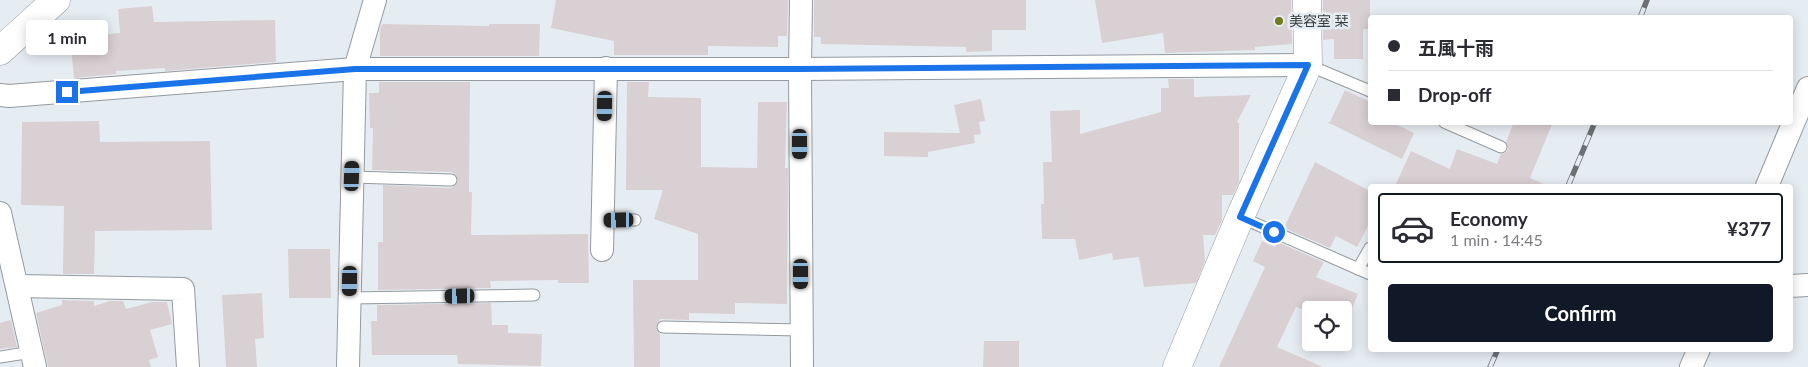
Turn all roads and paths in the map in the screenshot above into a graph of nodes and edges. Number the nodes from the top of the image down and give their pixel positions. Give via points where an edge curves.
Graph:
1 (56, 0) edge
2 (375, 0) edge
3 (801, 0) edge
4 (1308, 0) edge
5 (0, 51) edge
6 (1308, 65) junction
7 (606, 68) junction
8 (355, 69) junction
9 (800, 69) junction
10 (1808, 88) edge
11 (1368, 90) edge
12 (0, 95) edge
13 (1793, 124) edge
14 (1451, 125) edge
15 (1793, 125) edge
16 (1501, 147) dead end
17 (352, 176) junction
18 (451, 180) dead end
19 (1768, 184) edge
20 (0, 213) edge
21 (1240, 217) junction
22 (603, 220) junction
23 (635, 220) dead end
24 (602, 250) dead end
25 (1368, 252) edge
26 (1358, 269) junction
27 (1368, 273) edge
28 (10, 279) edge
29 (1808, 285) edge
30 (1793, 286) edge
31 (534, 295) dead end
32 (350, 298) junction
33 (663, 327) dead end
34 (802, 330) junction
35 (1698, 352) edge
36 (0, 357) edge
37 (34, 360) edge
38 (188, 367) edge
39 (348, 367) edge
40 (802, 367) edge
41 (1177, 367) edge
42 (1691, 367) edge

1 - 5 street
2 - 8 street
3 - 9 street
4 - 6 street
6 - 9 street
6 - 11 lane
6 - 21 street
7 - 8 street
7 - 9 street
7 - 22 street
8 - 12 street
8 - 17 street
9 - 34 street
10 - 13 street
14 - 16 lane
15 - 19 street
17 - 18 lane
17 - 32 street
20 - 28 street
21 - 26 lane
21 - 41 street
22 - 23 lane
22 - 24 street
25 - 26 lane
26 - 27 lane
28 - 37 street
28 - 38 street via 183,289
29 - 30 street
31 - 32 lane
32 - 39 street
33 - 34 lane
34 - 40 street
35 - 42 street
36 - 37 lane

